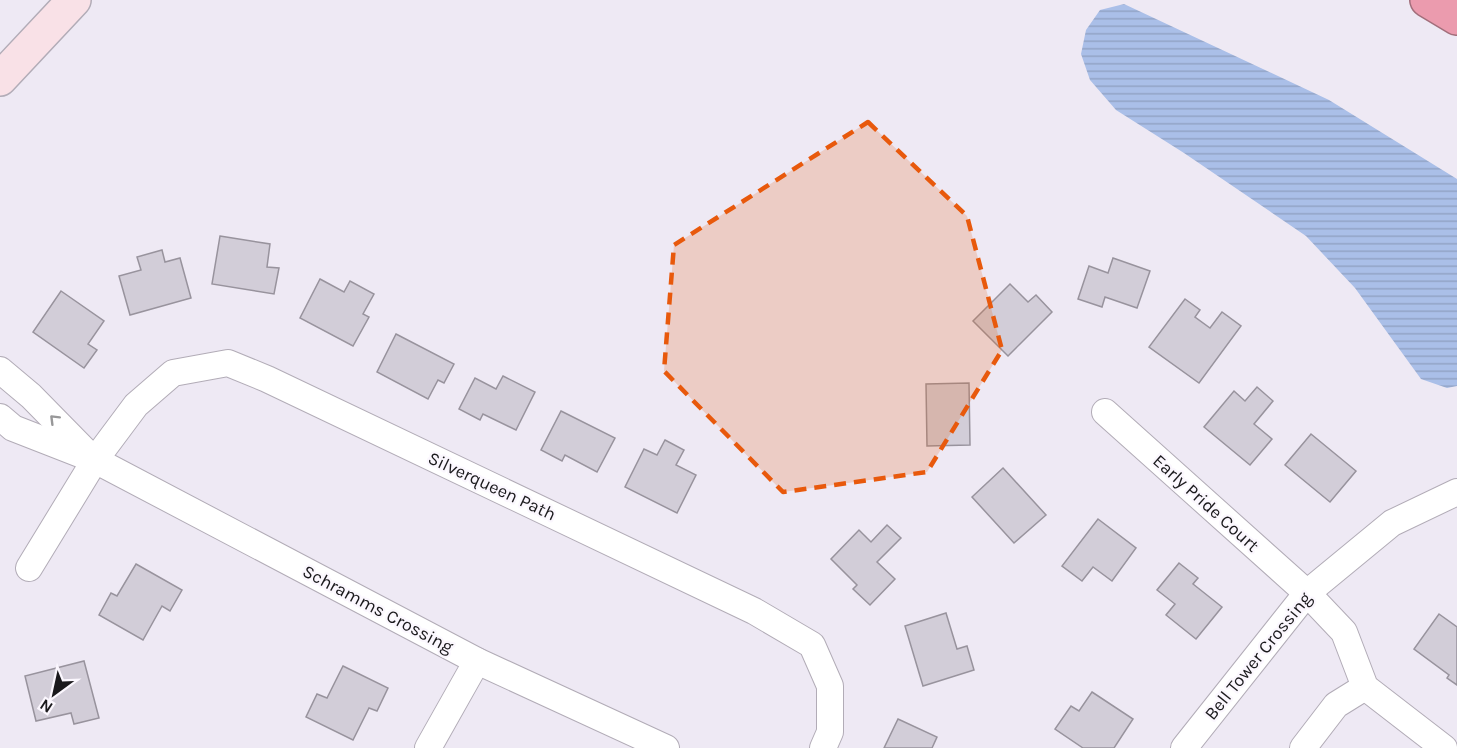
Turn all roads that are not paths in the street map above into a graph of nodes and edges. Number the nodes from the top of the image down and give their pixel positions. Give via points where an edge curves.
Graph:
1 (74, 0) edge
2 (1427, 0) edge
3 (1457, 18) edge
4 (0, 79) edge
5 (0, 370) edge
6 (1105, 412) dead end
7 (0, 417) edge
8 (95, 460) junction
9 (1457, 492) edge
10 (29, 568) dead end
11 (1307, 593) junction
12 (477, 661) junction
13 (1365, 687) junction
14 (428, 748) edge
15 (666, 748) edge
16 (823, 748) edge
17 (1184, 748) edge
18 (1303, 748) edge
19 (1444, 748) edge

1 - 4 street
2 - 3 highway
8 -> 5 street, Schramms Crossing
6 - 11 street, Early Pride Court
7 - 8 street, Schramms Crossing via 13,429
8 - 10 street, Silverqueen Path
8 - 12 street, Schramms Crossing
8 - 16 street, Silverqueen Path via 136,405 173,373 228,363 754,611 812,645 830,686 830,732
9 - 11 street, Bell Tower Crossing via 1392,523
11 - 13 street, Early Pride Court via 1344,632
11 - 17 street, Bell Tower Crossing
12 - 14 street
12 - 15 street, Schramms Crossing
13 - 18 street via 1336,705
13 - 19 street

